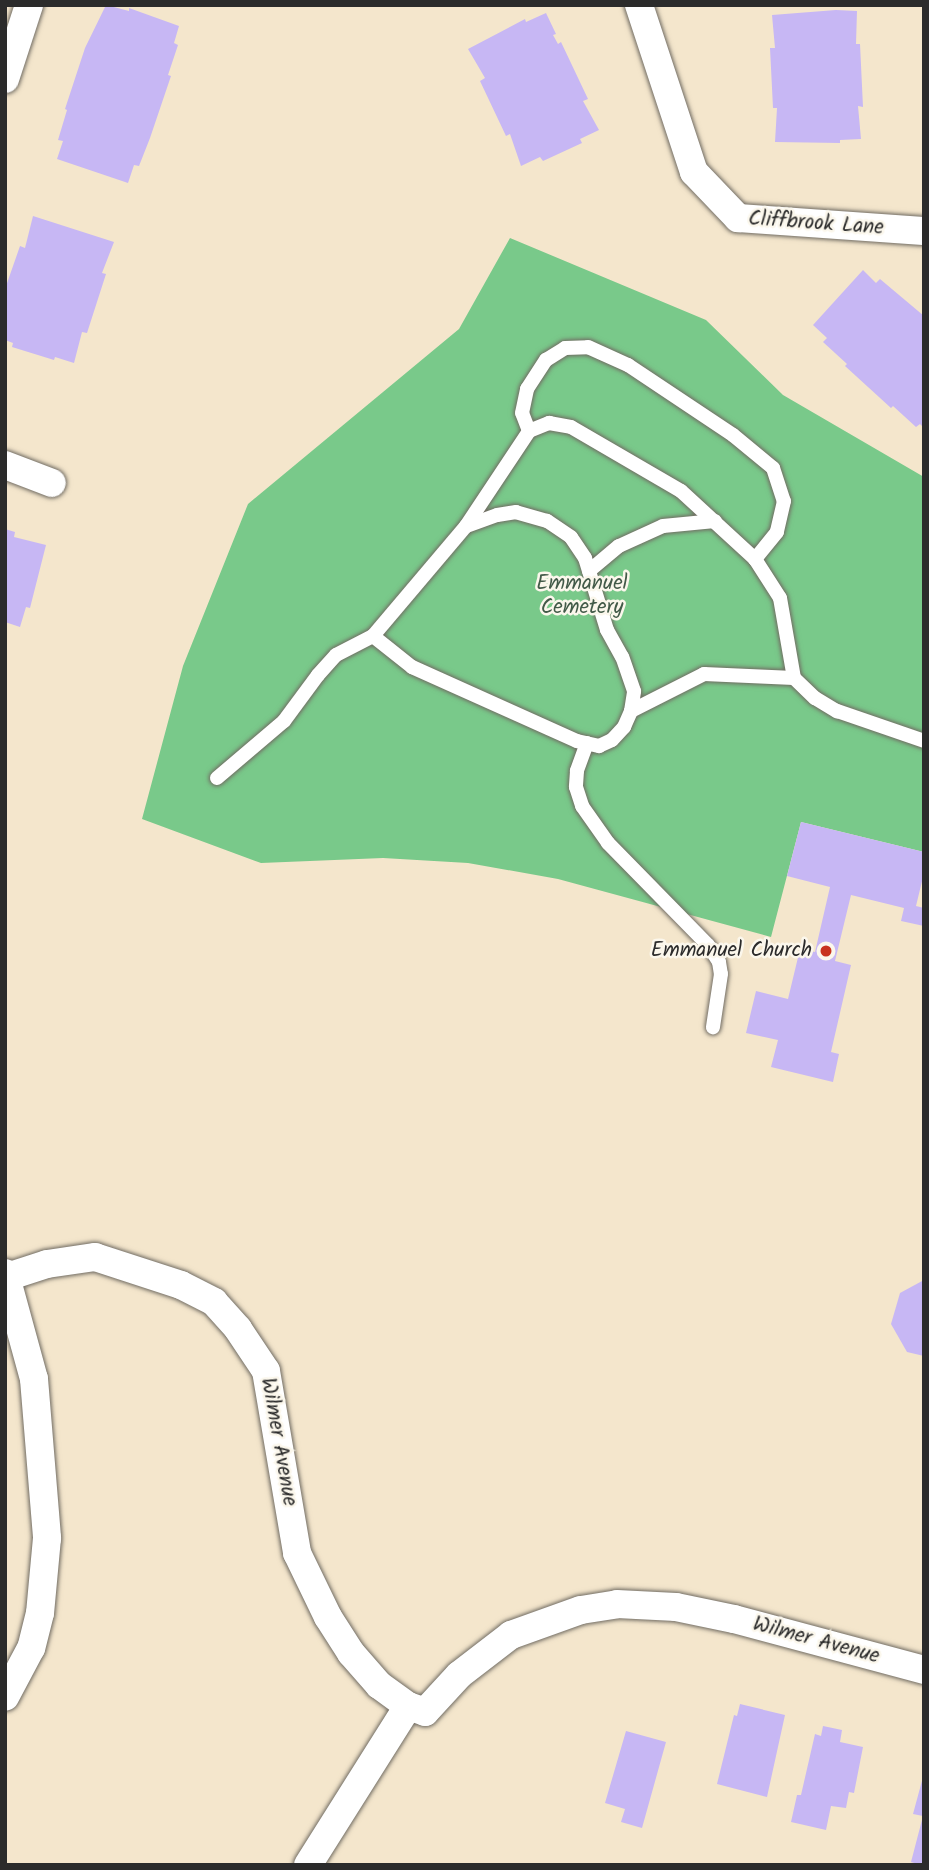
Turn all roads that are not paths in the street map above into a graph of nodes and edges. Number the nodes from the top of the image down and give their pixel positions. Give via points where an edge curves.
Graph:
1 (639, 5) edge
2 (19, 20) edge
3 (5, 79) edge
4 (924, 231) edge
5 (529, 431) junction
6 (5, 465) edge
7 (52, 483) dead end
8 (715, 521) junction
9 (466, 526) junction
10 (755, 558) junction
11 (589, 571) junction
12 (373, 636) junction
13 (794, 678) junction
14 (631, 710) junction
15 (924, 741) edge
16 (587, 743) junction
17 (217, 778) dead end
18 (713, 1027) dead end
19 (6, 1275) edge
20 (924, 1670) edge
21 (5, 1696) edge
22 (408, 1706) junction
23 (308, 1865) edge

1 - 4 street, Cliffbrook Lane via 694,172 737,218
2 - 3 street
5 - 8 lane via 549,423 571,427 681,491
5 - 9 lane
5 - 10 lane via 522,413 527,389 546,360 565,348 588,347 628,365 733,435 773,468 784,501 777,532
6 - 7 street
8 - 10 lane
8 - 11 lane via 663,526 619,546
9 - 11 lane via 497,514 516,513 547,521 571,537
9 - 12 lane
10 - 13 lane via 780,598
11 - 14 lane via 607,630 634,691
12 - 16 lane via 412,667
12 - 17 lane via 336,655 284,722
13 - 14 lane via 704,674
13 - 15 lane via 837,710
14 - 16 lane via 612,740 599,746
16 - 18 lane via 577,771 582,806 608,843 708,945 719,962
19 - 21 street, Wilmer Avenue via 34,1379 47,1538 40,1613 31,1648
19 - 22 street, Wilmer Avenue via 95,1257 181,1285 214,1302 266,1371 297,1553 351,1653 379,1685
20 - 22 street, Wilmer Avenue via 734,1619 676,1607 617,1604 580,1610 511,1635 459,1675 425,1712
22 - 23 street

